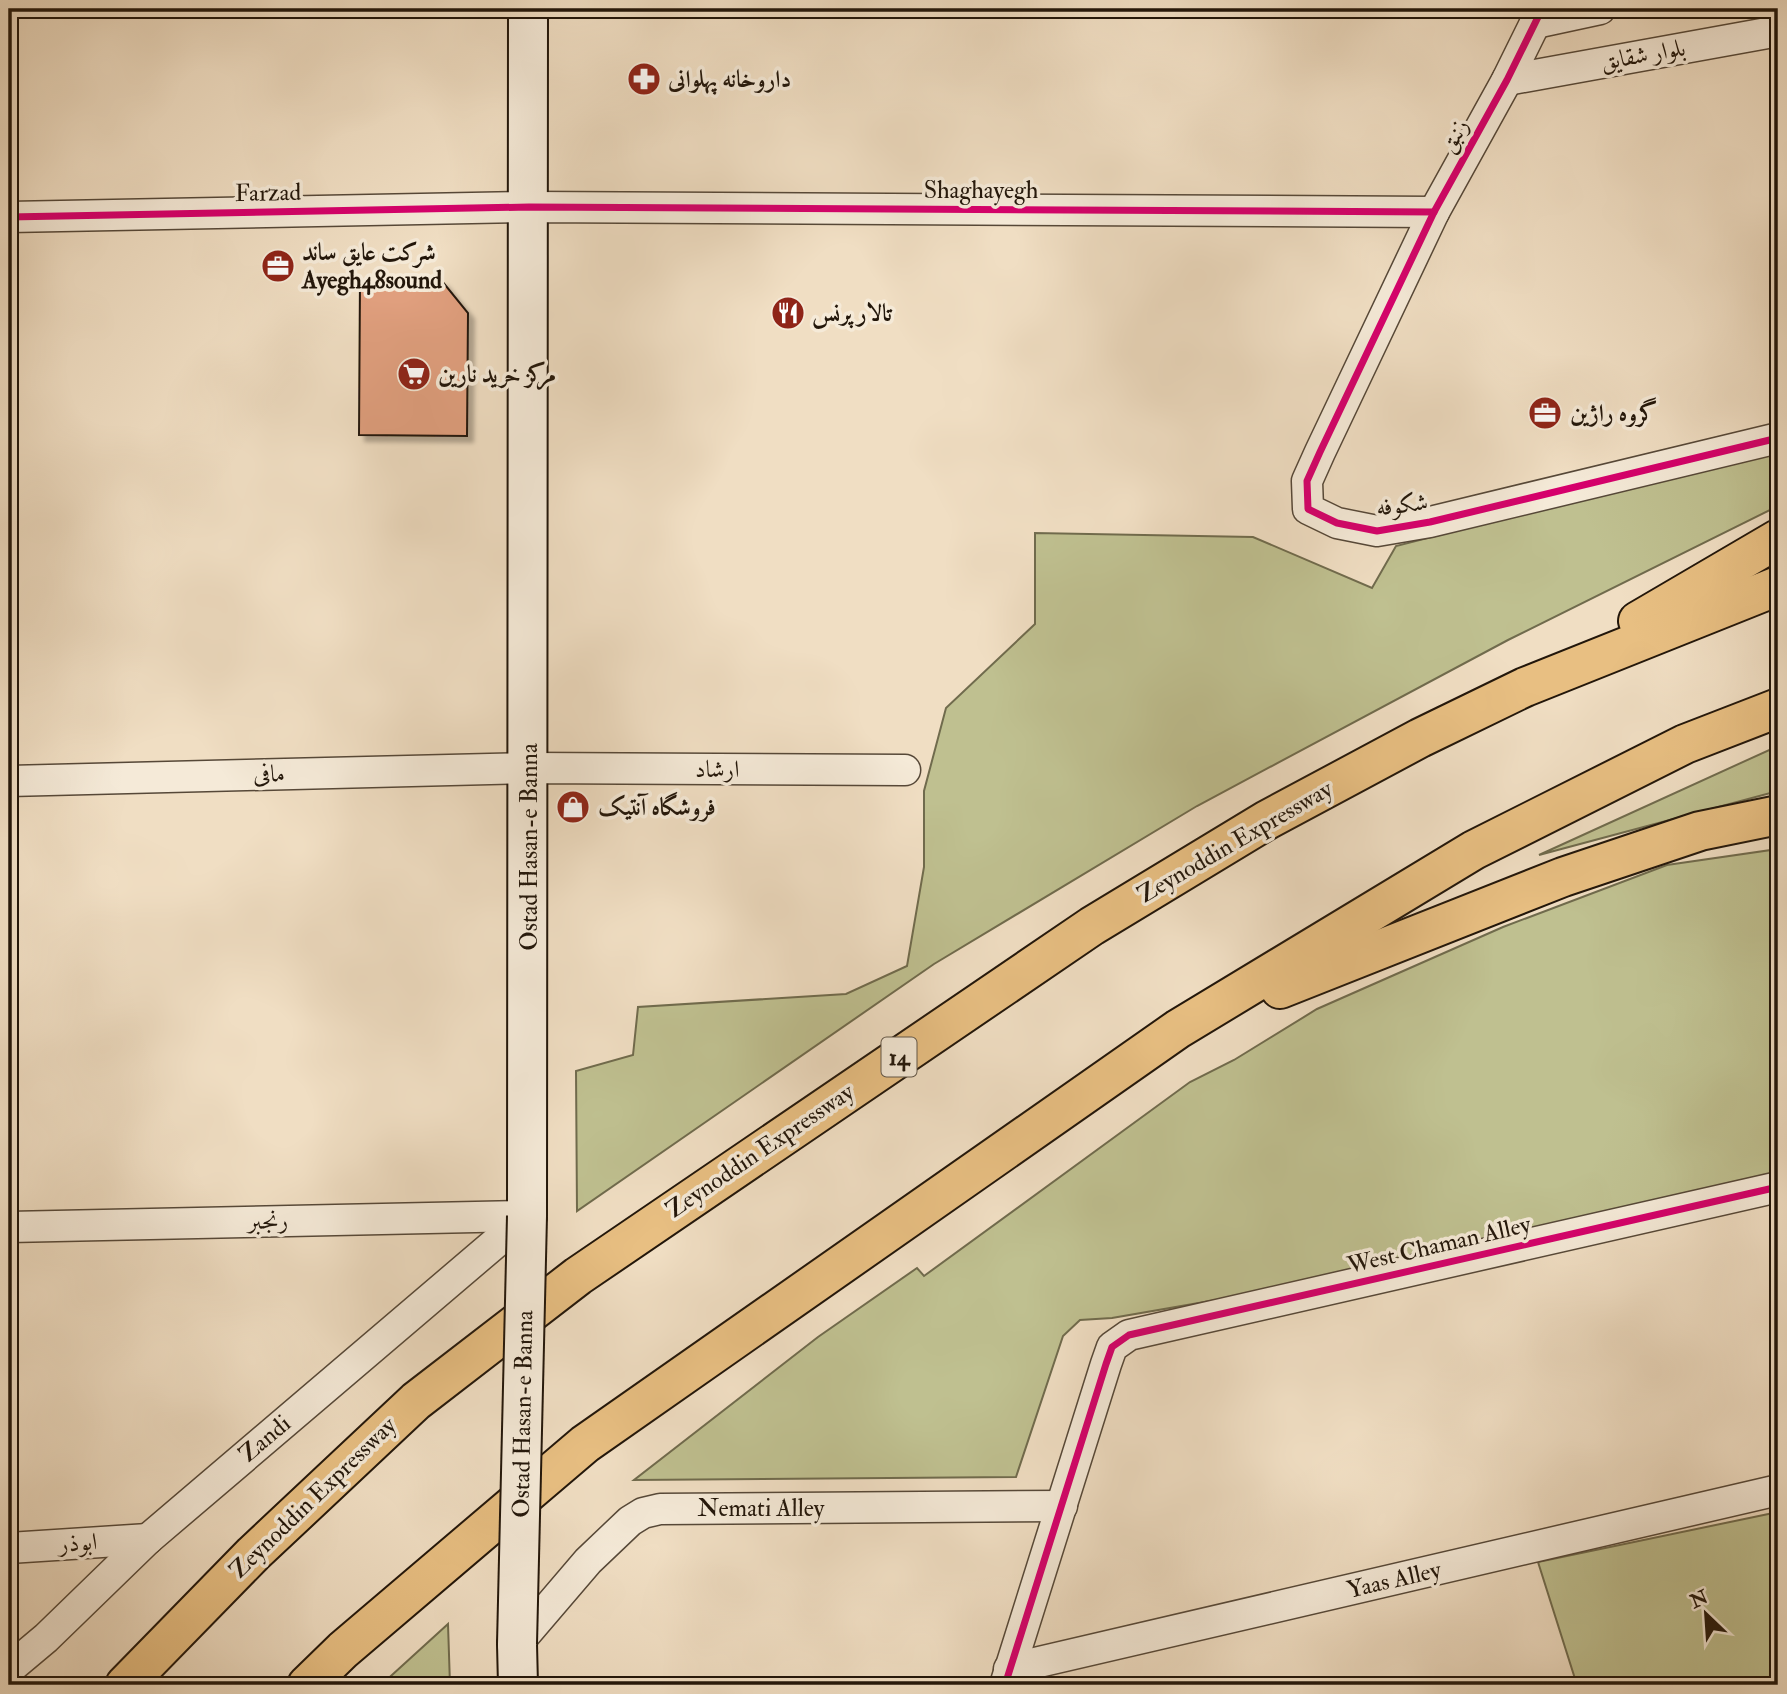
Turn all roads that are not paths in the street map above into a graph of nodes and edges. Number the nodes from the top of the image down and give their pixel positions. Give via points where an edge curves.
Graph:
1 (528, 9) edge
2 (1600, 9) edge
3 (1539, 16) edge
4 (1778, 31) edge
5 (1507, 80) junction
6 (529, 207) junction
7 (1434, 212) junction
8 (9, 217) edge
9 (1778, 438) edge
10 (1778, 539) edge
11 (1778, 586) edge
12 (1525, 687) junction
13 (1778, 708) edge
14 (529, 768) junction
15 (905, 770) dead end
16 (9, 781) edge
17 (1778, 815) edge
18 (1178, 1029) junction
19 (1778, 1187) edge
20 (527, 1216) junction
21 (9, 1227) edge
22 (1778, 1490) edge
23 (1062, 1506) junction
24 (148, 1539) junction
25 (9, 1548) edge
26 (517, 1644) junction
27 (9, 1669) edge
28 (1007, 1677) edge
29 (125, 1685) edge
30 (307, 1685) edge
31 (518, 1685) edge

1 - 6 main road, Ostad Hasan-e Banna
2 - 3 street
3 - 5 street, زنبق
4 - 5 street, بلوار شقایق
5 - 7 street, زنبق
6 - 7 street, Shaghayegh
6 - 8 street, Farzad
6 - 14 main road, Ostad Hasan-e Banna
7 - 9 street, شکوفه via 1307,481 1308,509 1337,523 1377,531
10 - 12 highway
11 - 12 highway, Zeynoddin Expressway / 14
12 - 29 highway, Zeynoddin Expressway / 14 via 1267,820 1092,926 578,1276 416,1401 253,1554
13 - 18 highway via 1685,744 1474,850
14 - 15 street, ارشاد
14 - 16 street, مافی
14 - 20 main road, Ostad Hasan-e Banna
17 - 18 highway via 1700,831 1563,877
18 - 30 highway via 585,1444
19 - 23 street, West Chaman Alley via 1129,1335 1112,1347
20 - 21 street, رنجبر
20 - 24 street, Zandi
20 - 26 main road, Ostad Hasan-e Banna, bridge
22 - 28 street, Yaas Alley
23 - 26 street, Nemati Alley via 660,1509 643,1513 588,1561
23 - 28 street
24 - 25 street, ابوذر
24 - 27 street, Zandi
26 - 31 main road, Ostad Hasan-e Banna

